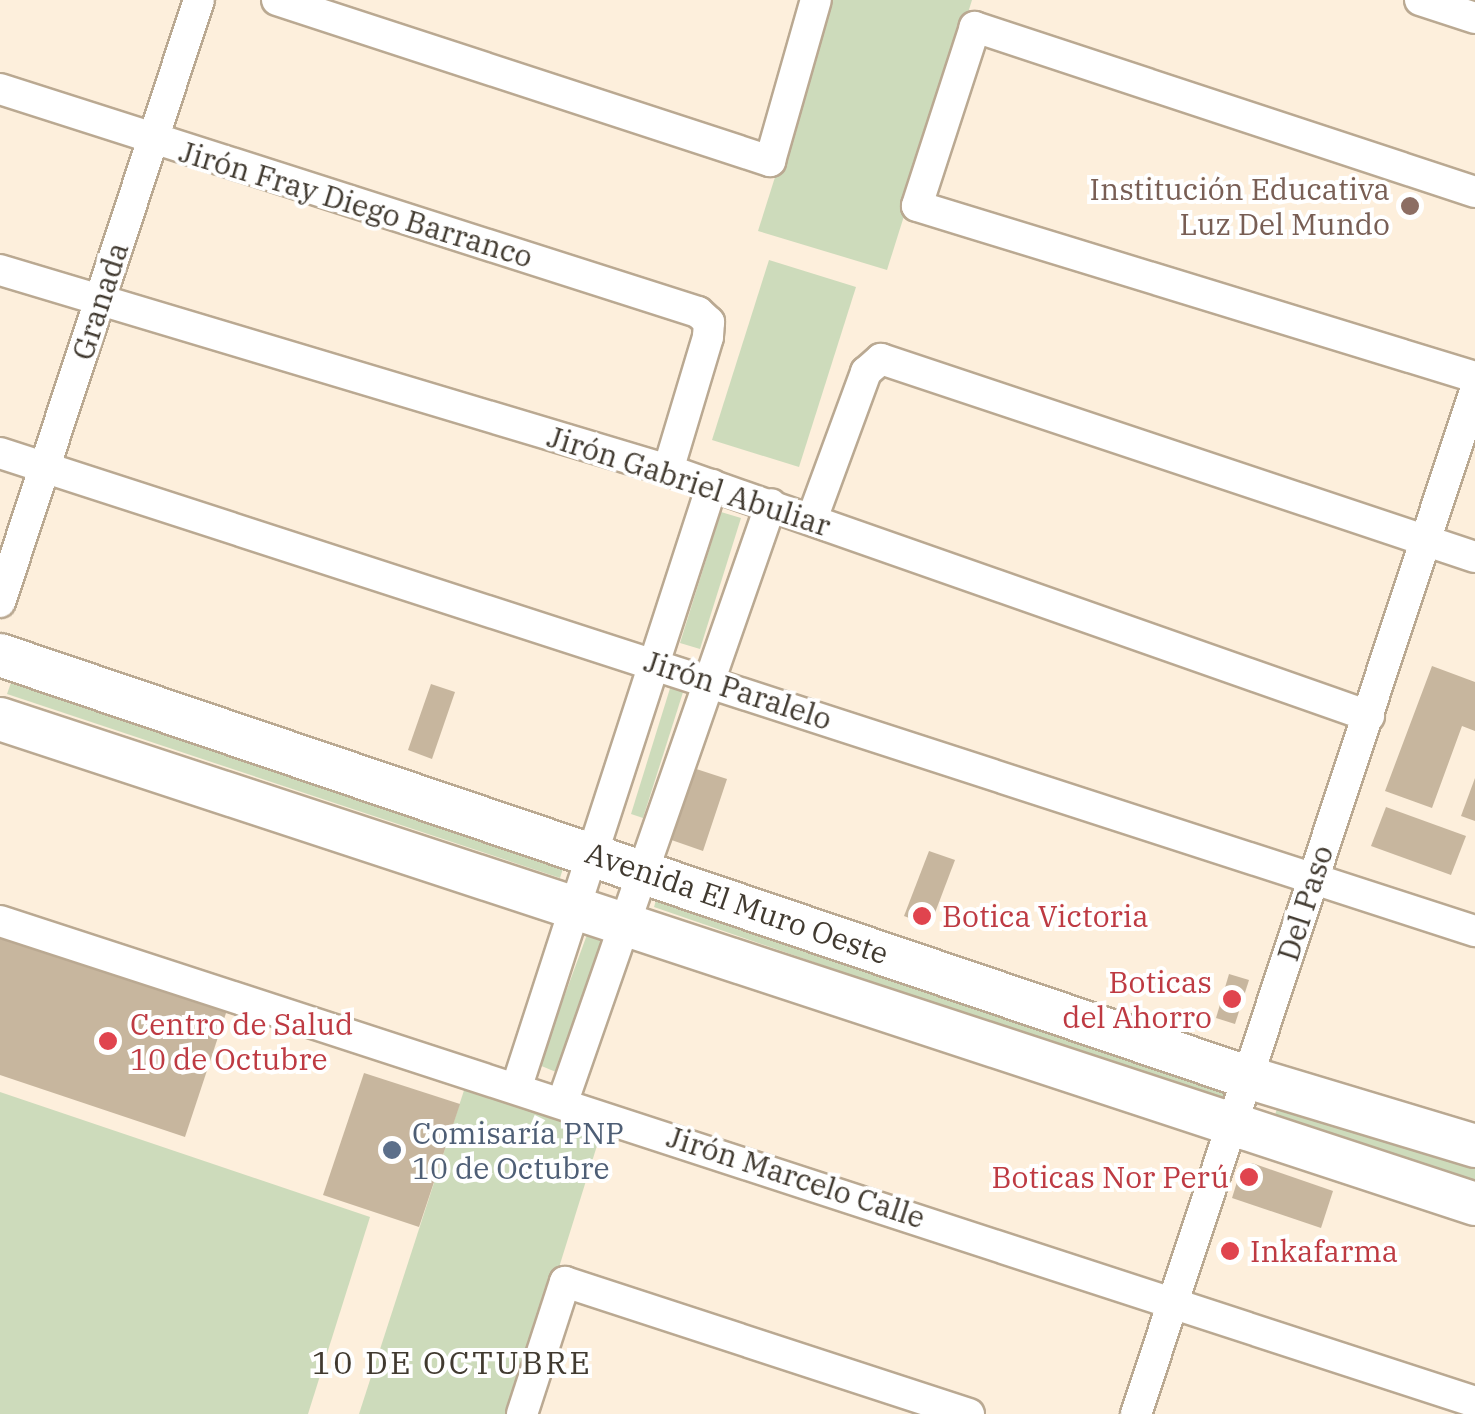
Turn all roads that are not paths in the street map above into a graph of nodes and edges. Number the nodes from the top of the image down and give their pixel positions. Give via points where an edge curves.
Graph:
1 (199, 0) edge
2 (277, 0) edge
3 (816, 0) edge
4 (1420, 0) edge
5 (1475, 18) edge
6 (0, 89) edge
7 (153, 140) junction
8 (1475, 192) edge
9 (0, 270) edge
10 (99, 304) junction
11 (1475, 377) edge
12 (1475, 391) edge
13 (0, 453) edge
14 (45, 468) junction
15 (668, 470) junction
16 (712, 485) junction
17 (771, 504) junction
18 (812, 519) junction
19 (1428, 542) junction
20 (1475, 557) edge
21 (0, 602) edge
22 (0, 654) edge
23 (654, 663) junction
24 (710, 680) junction
25 (1369, 716) junction
26 (0, 719) edge
27 (592, 854) junction
28 (643, 870) junction
29 (1312, 878) junction
30 (576, 905) junction
31 (0, 920) edge
32 (625, 921) junction
33 (1475, 931) edge
34 (1250, 1078) junction
35 (518, 1086) junction
36 (562, 1101) junction
37 (1234, 1125) junction
38 (1475, 1146) edge
39 (1475, 1204) edge
40 (1174, 1300) junction
41 (1475, 1402) edge
42 (522, 1414) edge
43 (969, 1414) edge
44 (1136, 1414) edge

1 - 7 street, Granada
2 - 3 street via 770,162
4 - 5 street
6 - 7 street, Jirón Fray Diego Barranco
7 - 10 street, Granada
7 - 15 street, Jirón Fray Diego Barranco via 698,312 708,322
8 - 11 street via 975,27 917,206
9 - 10 street, Jirón Gabriel Abuliar
10 - 14 street, Granada
10 - 15 street, Jirón Gabriel Abuliar
12 - 19 street, Del Paso
13 - 14 street, Jirón Paralelo
14 - 21 street, Granada
14 - 23 street, Jirón Paralelo
15 - 16 street, Jirón Gabriel Abuliar
16 - 17 street, Jirón Gabriel Abuliar
16 - 23 street
17 - 18 street, Jirón Gabriel Abuliar
17 - 24 street
18 - 19 street via 866,372 880,359
18 - 25 street, Jirón Gabriel Abuliar
19 - 20 street
19 - 25 street, Del Paso
22 - 27 main road, Avenida El Muro Oeste
23 - 24 street, Jirón Paralelo
23 - 27 street
24 - 28 street
24 - 29 street, Jirón Paralelo
25 - 29 street, Del Paso
26 - 30 main road, Avenida El Muro Oeste
27 - 28 main road, Avenida El Muro Oeste
27 - 30 street
28 - 32 street
28 - 34 main road, Avenida El Muro Oeste
29 - 33 street, Jirón Paralelo
29 - 34 street, Del Paso
30 - 32 main road, Avenida El Muro Oeste
30 - 35 street
31 - 35 street, Jirón Marcelo Calle
32 - 36 street
32 - 37 main road, Avenida El Muro Oeste
34 - 37 street, Del Paso
34 - 38 main road, Avenida El Muro Oeste
35 - 36 street, Jirón Marcelo Calle
36 - 40 street, Jirón Marcelo Calle
37 - 39 main road, Avenida El Muro Oeste
37 - 40 street, Del Paso
40 - 41 street, Jirón Marcelo Calle
40 - 44 street, Del Paso
42 - 43 street via 565,1282

